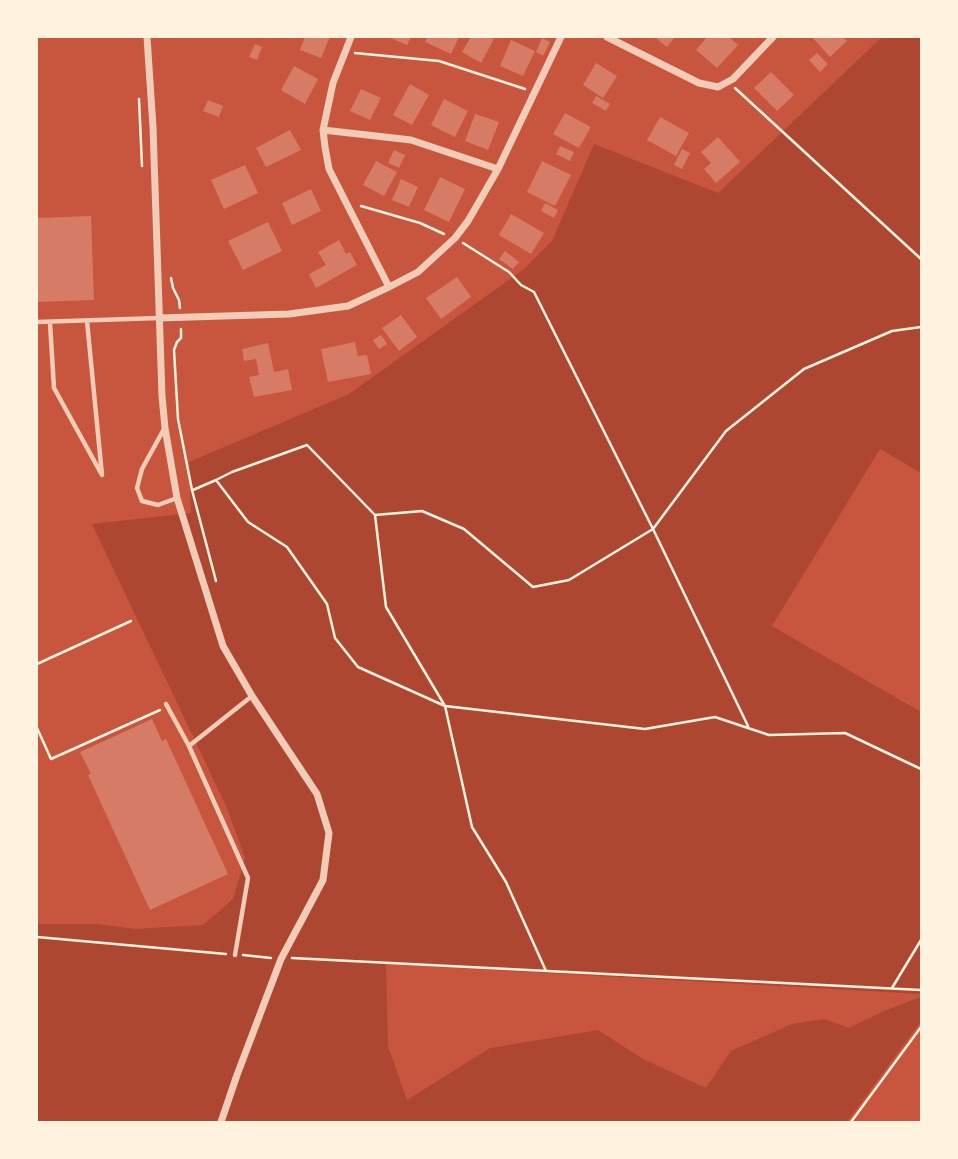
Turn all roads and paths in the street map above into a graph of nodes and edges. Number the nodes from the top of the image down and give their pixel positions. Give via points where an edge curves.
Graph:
1 (147, 37) edge
2 (351, 37) edge
3 (561, 37) edge
4 (607, 37) edge
5 (773, 37) edge
6 (345, 53) junction
7 (728, 82) junction
8 (535, 92) junction
9 (138, 96) dead end
10 (323, 130) junction
11 (498, 169) junction
12 (142, 173) dead end
13 (345, 200) junction
14 (455, 238) junction
15 (921, 259) edge
16 (389, 287) junction
17 (180, 317) junction
18 (159, 318) junction
19 (88, 321) junction
20 (37, 322) edge
21 (50, 323) junction
22 (921, 327) edge
23 (164, 428) junction
24 (216, 480) junction
25 (192, 490) junction
26 (177, 498) junction
27 (375, 515) junction
28 (653, 529) junction
29 (218, 590) dead end
30 (131, 621) dead end
31 (37, 663) edge
32 (252, 696) junction
33 (167, 705) joint
34 (444, 706) junction
35 (37, 728) edge
36 (749, 728) junction
37 (189, 747) junction
38 (921, 769) edge
39 (37, 937) edge
40 (921, 940) edge
41 (235, 954) junction
42 (281, 958) junction
43 (547, 972) junction
44 (892, 989) junction
45 (921, 990) edge
46 (921, 1027) edge
47 (221, 1122) edge
48 (851, 1122) edge

1 - 18 street
2 - 6 street
3 - 8 street
4 - 7 street via 699,83 718,87
5 - 7 street
6 - 8 path via 439,61
6 - 10 street
7 - 15 path
8 - 11 street
9 - 12 path
10 - 11 street via 411,140
10 - 13 street via 329,169
11 - 14 street
13 - 14 path
13 - 16 street
14 - 16 street via 418,272
14 - 28 path via 534,292
16 - 17 street via 348,306 289,314
17 - 18 street
17 - 25 path via 181,338 174,350 176,392
18 - 19 lane
18 - 23 street
19 - 21 lane
19 - 21 lane via 102,475 54,388
20 - 21 lane
22 - 28 path via 892,331 804,369 726,431
23 - 26 street
23 - 26 lane via 137,488 142,501 158,505
24 - 25 path
24 - 27 path via 307,445
24 - 34 path via 248,522 287,547 327,604 335,638 358,667
25 - 29 path
26 - 32 street via 223,646
27 - 28 path via 422,511 464,529 533,587 569,580
27 - 34 path via 386,607
28 - 36 path
30 - 31 path
32 - 37 lane
32 - 42 street via 317,794 330,833 323,880
33 - 35 path via 51,759
33 - 37 lane
34 - 36 path via 645,729 715,717
34 - 43 path via 472,827 506,883
36 - 38 path via 769,735 845,733
37 - 41 lane via 248,878
39 - 41 path
40 - 44 path
41 - 42 path
42 - 43 path
42 - 47 street
43 - 44 path
44 - 45 path
46 - 48 path

